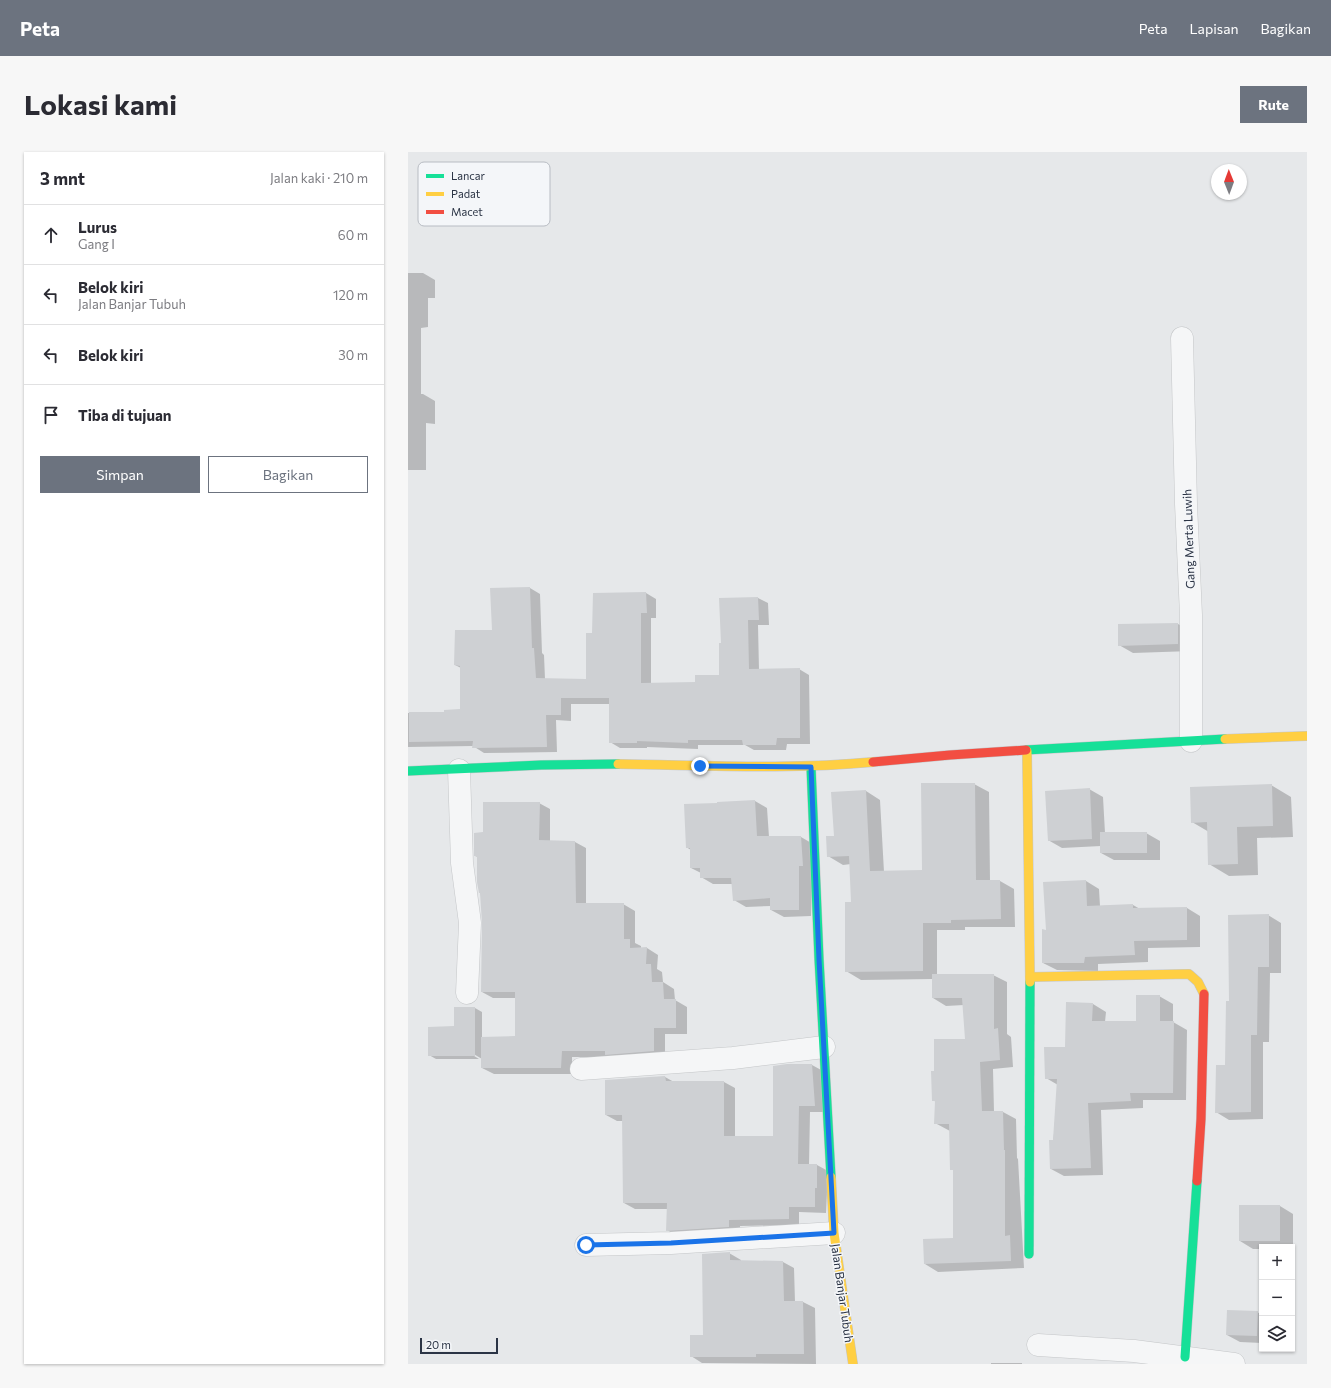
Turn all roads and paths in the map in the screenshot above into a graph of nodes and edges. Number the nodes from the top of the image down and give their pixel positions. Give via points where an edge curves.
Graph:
1 (1182, 338) dead end
2 (1307, 736) edge
3 (1191, 741) junction
4 (1028, 751) junction
5 (811, 767) junction
6 (408, 770) edge
7 (459, 770) junction
8 (1030, 977) junction
9 (467, 993) dead end
10 (824, 1046) junction
11 (581, 1069) dead end
12 (834, 1233) junction
13 (586, 1245) dead end
14 (1029, 1254) dead end
15 (1038, 1344) dead end
16 (1185, 1358) junction
17 (853, 1364) edge
18 (1234, 1364) edge

1 - 3 street, Gang Merta Luwih via 1191,615
2 - 3 street
3 - 4 street
4 - 5 street
4 - 8 street
5 - 7 street via 620,764 536,765
5 - 10 street, Jalan Banjar Tubuh
6 - 7 street
7 - 9 street via 462,863 470,923
8 - 14 street
8 - 16 street via 1189,974 1198,982 1204,994 1201,1119
10 - 11 street via 733,1058
10 - 12 street, Jalan Banjar Tubuh
12 - 13 street via 671,1243
12 - 17 street, Jalan Banjar Tubuh
15 - 16 street via 1134,1351
16 - 18 street

